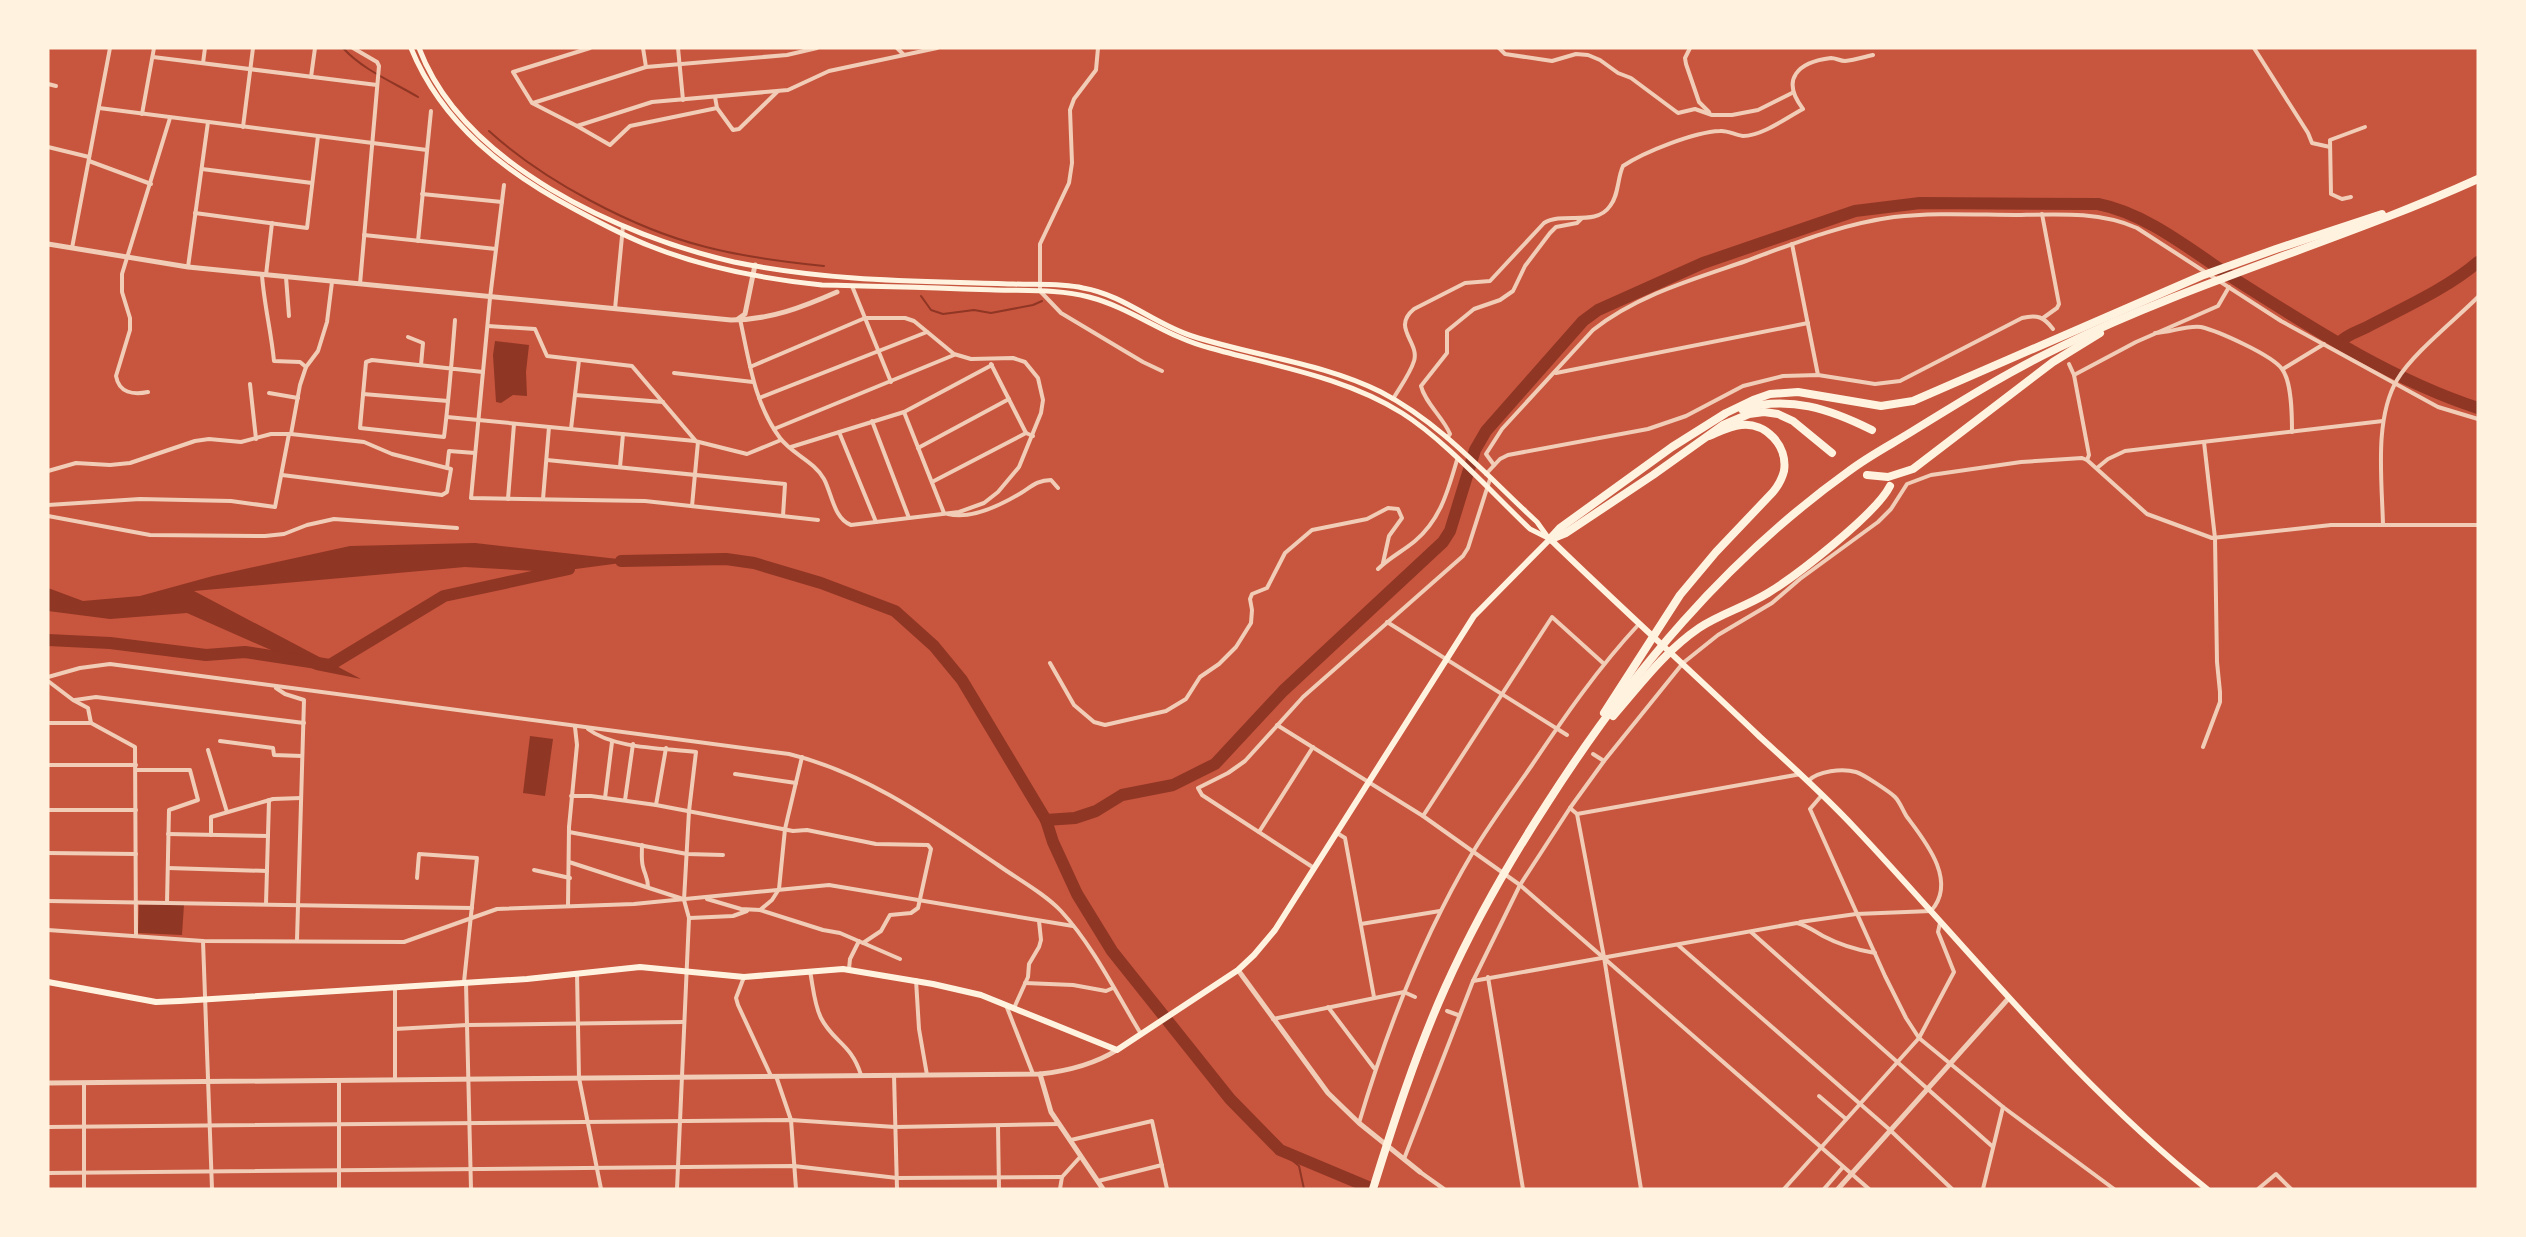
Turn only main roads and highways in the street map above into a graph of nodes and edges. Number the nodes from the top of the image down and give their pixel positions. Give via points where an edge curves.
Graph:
1 (411, 48) edge
2 (419, 48) edge
3 (2478, 179) edge
4 (2416, 206) junction
5 (1039, 288) junction
6 (2130, 315) junction
7 (1726, 413) junction
8 (1703, 428) junction
9 (1872, 430) dead end
10 (1709, 436) junction
11 (1832, 453) dead end
12 (1653, 475) junction
13 (1867, 475) dead end
14 (1890, 486) dead end
15 (1550, 539) junction
16 (1576, 759) junction
17 (48, 982) edge
18 (1373, 1189) edge
19 (2207, 1189) edge

1 - 5 main road via 455,120 500,164 546,194 652,247 753,276 822,285
2 - 5 main road via 460,114 506,160 623,226 700,253 755,265 855,278
3 - 4 highway
4 - 6 highway
4 - 7 highway via 2371,217 2201,276 1913,401 1881,406 1811,392 1784,392 1753,400
5 - 15 main road via 1113,304 1192,343 1377,399 1404,414 1530,529
5 - 15 main road via 1063,285 1103,293 1192,336 1354,381 1393,399 1447,438 1537,522
6 - 13 highway via 2053,362 1913,469 1888,477
6 - 16 highway via 1996,381 1849,471 1760,544 1700,602 1650,659
7 - 8 highway
7 - 9 highway via 1750,406 1793,403 1828,410
8 - 12 highway via 1662,458
8 - 15 highway via 1560,528
10 - 11 highway via 1739,417 1764,412 1793,421
10 - 12 highway
10 - 16 highway via 1742,425 1766,431 1782,451 1784,471 1773,492 1680,595
12 - 15 highway via 1566,533
14 - 16 highway via 1877,505 1790,578 1700,627 1674,646
15 - 17 main road via 1481,606 1275,930 1254,955 1238,970 1117,1050 981,995 849,969 744,977 640,967 156,1002
15 - 19 main road via 1801,774 2111,1106
16 - 18 highway via 1512,857 1444,990 1390,1131

